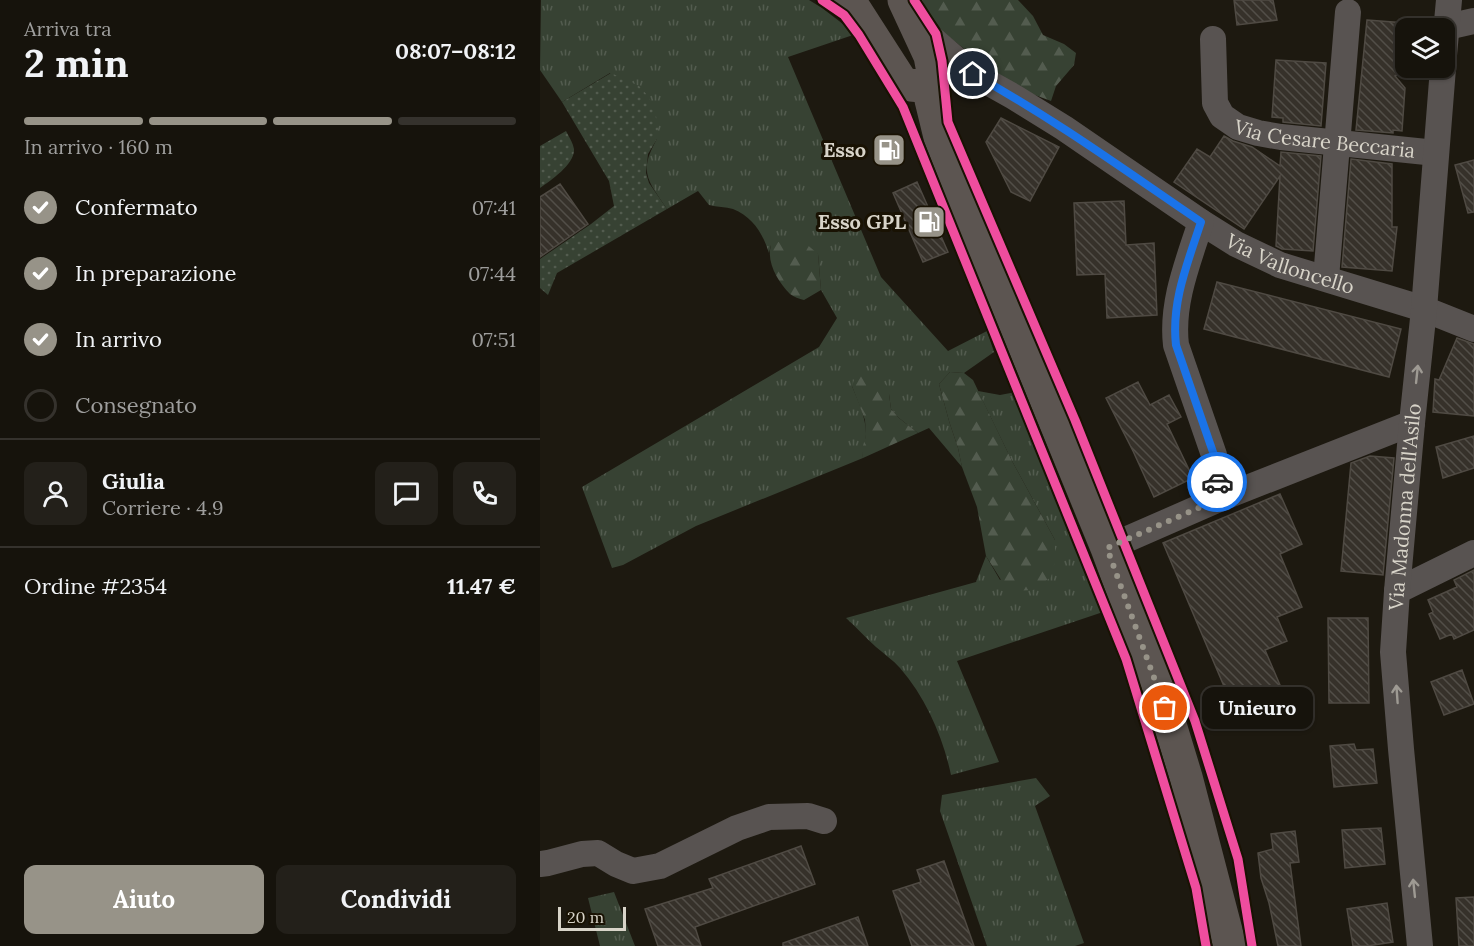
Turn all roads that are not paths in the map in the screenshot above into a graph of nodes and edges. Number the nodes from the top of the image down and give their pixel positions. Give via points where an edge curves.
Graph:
1 (1449, 0) edge
2 (849, 4) edge
3 (909, 12) edge
4 (1348, 12) dead end
5 (1448, 18) edge
6 (1474, 21) edge
7 (1455, 25) edge
8 (1213, 39) dead end
9 (1442, 78) edge
10 (916, 81) junction
11 (1337, 144) junction
12 (1436, 153) junction
13 (1201, 222) junction
14 (1326, 278) junction
15 (1424, 309) junction
16 (1474, 329) edge
17 (1412, 423) junction
18 (1219, 499) junction
19 (1107, 548) junction
20 (1474, 553) edge
21 (1397, 591) junction
22 (824, 821) dead end
23 (540, 864) edge
24 (1230, 946) edge
25 (1420, 946) edge

1 - 5 street
2 - 10 main road
3 - 10 main road via 930,56 933,72
3 - 13 street, Via Valloncello via 973,74 1064,128
4 - 11 street
6 - 7 street
8 - 11 street, Via Cesare Beccaria via 1215,103 1222,116 1238,127 1258,133
9 - 12 street, Via Madonna dell'Asilo
10 - 19 main road via 924,112 940,137
11 - 12 street, Via Cesare Beccaria
11 - 14 street
12 - 15 street, Via Madonna dell'Asilo
13 - 14 street, Via Valloncello via 1280,265
13 - 18 street via 1181,285 1174,330 1214,455
14 - 15 street, Via Valloncello
15 - 16 street, Via Valloncello
17 -> 15 street, Via Madonna dell'Asilo
17 - 18 street
17 - 21 street, Via Madonna dell'Asilo
18 - 19 street
19 - 24 main road via 1162,697
20 - 21 street
25 -> 21 street, Via Madonna dell'Asilo via 1394,652
22 - 23 street via 808,816 769,817 737,828 660,866 633,871 598,853

